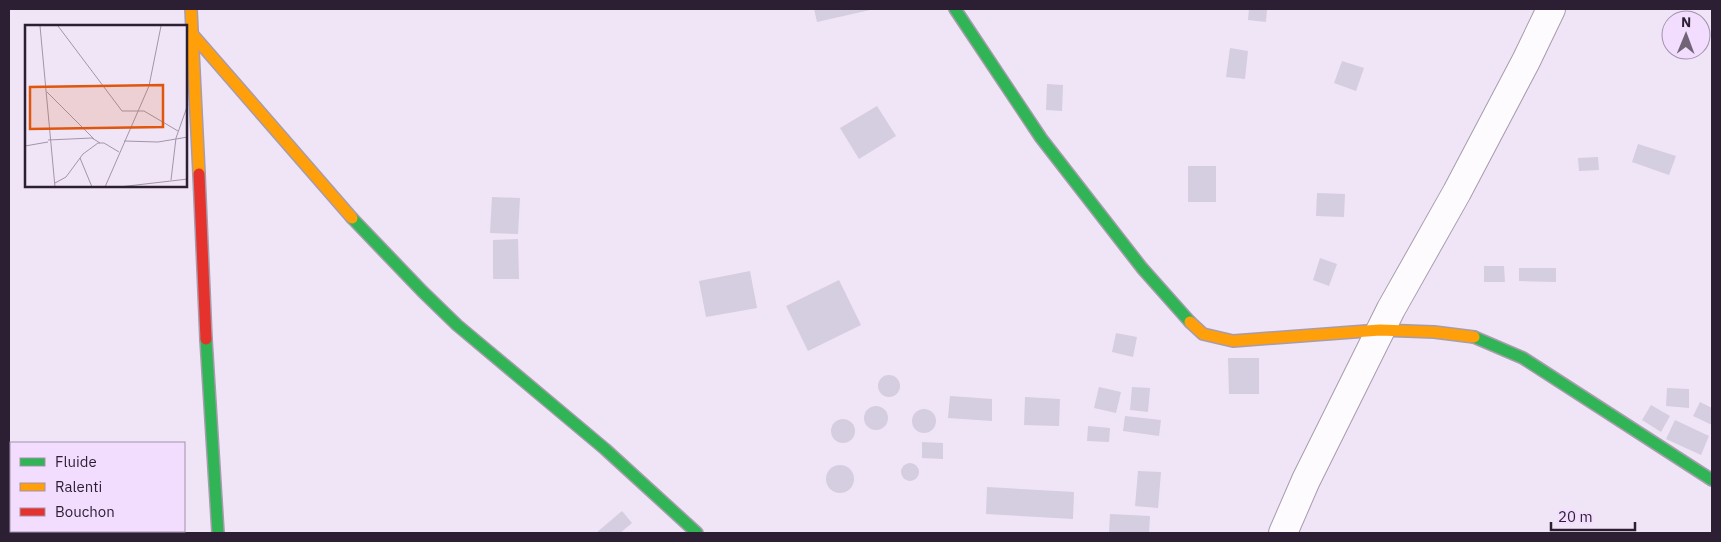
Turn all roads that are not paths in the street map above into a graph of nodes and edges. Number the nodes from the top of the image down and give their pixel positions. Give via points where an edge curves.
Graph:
1 (191, 9) edge
2 (955, 9) edge
3 (1551, 9) edge
4 (192, 35) junction
5 (1380, 330) junction
6 (1712, 480) edge
7 (218, 533) edge
8 (697, 533) edge
9 (1283, 533) edge

1 - 4 street
2 - 5 street via 1042,138 1142,268 1203,334 1233,341
3 - 5 street via 1457,192
4 - 7 street
4 - 8 street via 408,277 459,327 557,408
5 - 6 street via 1479,338 1523,358
5 - 9 street

